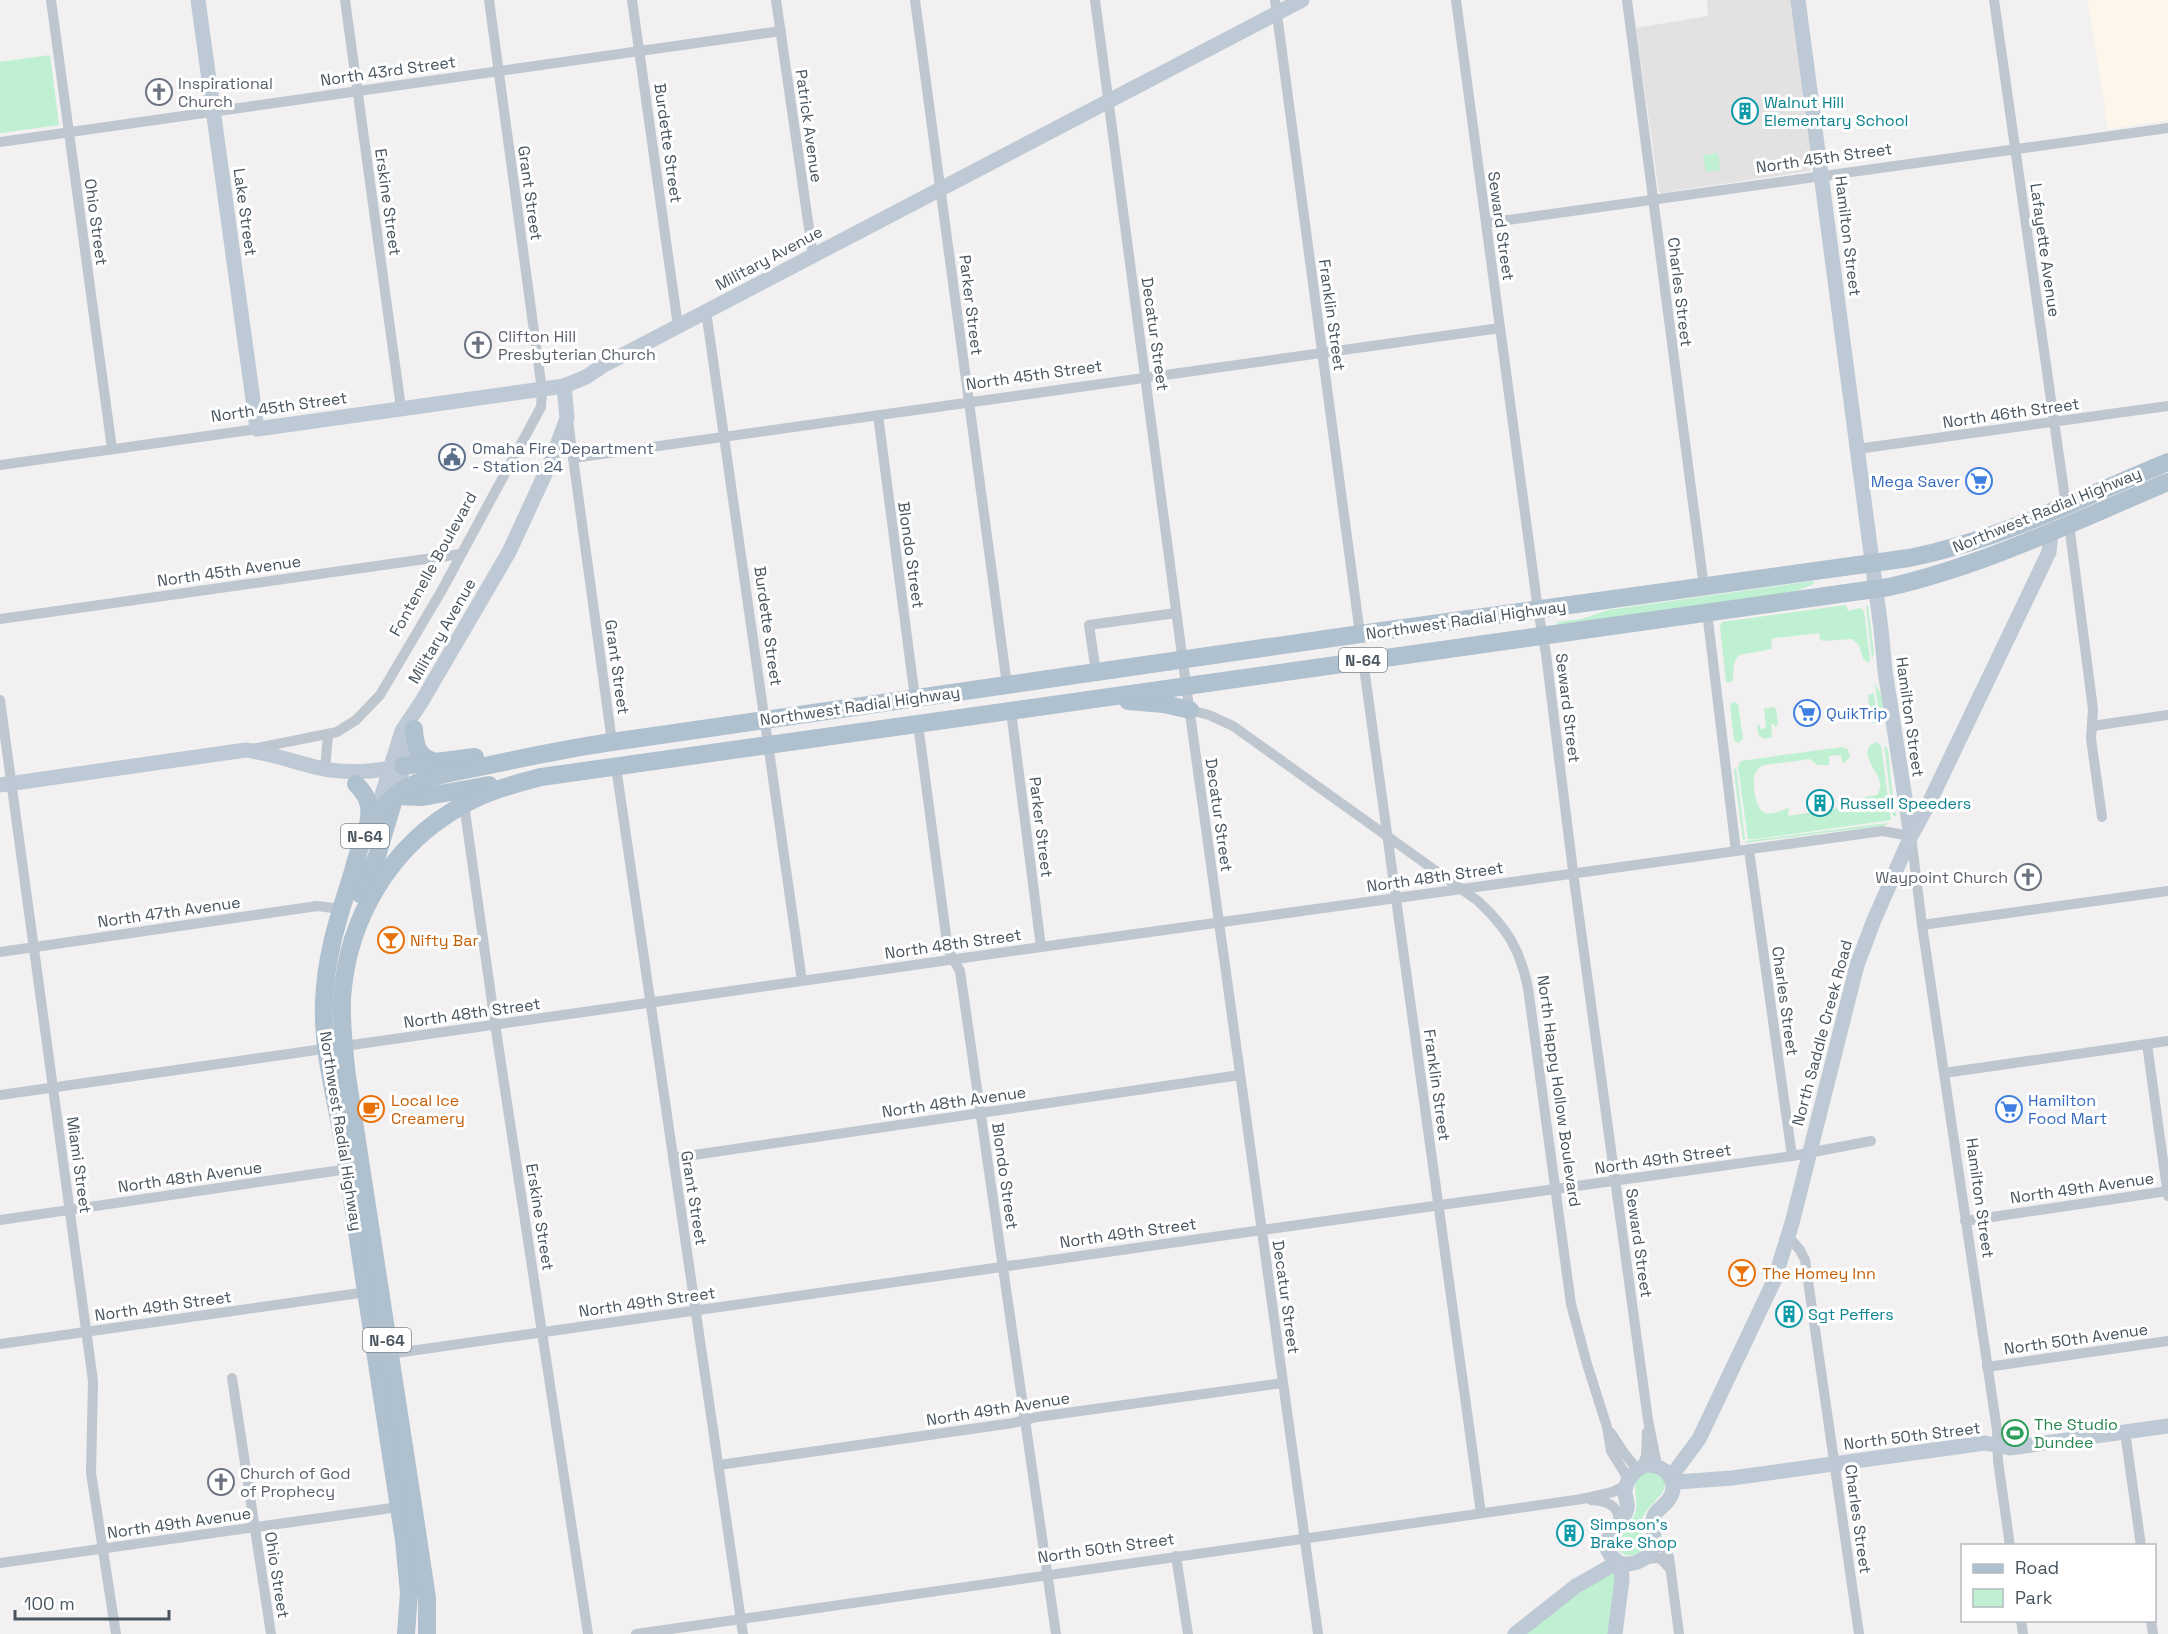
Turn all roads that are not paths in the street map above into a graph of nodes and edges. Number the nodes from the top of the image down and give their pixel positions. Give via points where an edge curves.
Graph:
1 (51, 0) edge
2 (198, 0) edge
3 (345, 0) edge
4 (489, 0) edge
5 (632, 0) edge
6 (776, 0) edge
7 (915, 0) edge
8 (1095, 0) edge
9 (1302, 0) edge
10 (1456, 0) edge
11 (1627, 0) edge
12 (1798, 0) edge
13 (1994, 0) edge
14 (1276, 7) edge
15 (781, 31) junction
16 (639, 50) junction
17 (498, 70) junction
18 (358, 90) junction
19 (1108, 101) junction
20 (213, 111) junction
21 (2168, 128) edge
22 (69, 132) junction
23 (0, 142) edge
24 (2016, 150) junction
25 (1822, 176) junction
26 (940, 189) junction
27 (1653, 200) junction
28 (1486, 223) junction
29 (813, 256) junction
30 (706, 311) junction
31 (678, 326) junction
32 (1500, 328) junction
33 (1322, 353) junction
34 (1145, 378) junction
35 (564, 386) junction
36 (542, 390) junction
37 (969, 402) junction
38 (2168, 406) edge
39 (401, 408) junction
40 (878, 415) junction
41 (567, 418) junction
42 (2054, 422) junction
43 (257, 429) junction
44 (725, 437) junction
45 (112, 449) junction
46 (1857, 449) junction
47 (573, 458) junction
48 (2168, 462) edge
49 (0, 465) edge
50 (2168, 482) edge
51 (2066, 505) junction
52 (2068, 524) junction
53 (2051, 531) junction
54 (461, 554) junction
55 (1872, 564) junction
56 (1704, 587) junction
57 (1875, 589) junction
58 (1538, 610) junction
59 (1707, 612) junction
60 (1176, 613) junction
61 (0, 619) edge
62 (1360, 634) junction
63 (1543, 635) junction
64 (1183, 660) junction
65 (1363, 660) junction
66 (1096, 672) junction
67 (1007, 685) junction
68 (1186, 685) junction
69 (915, 698) junction
70 (1088, 699) junction
71 (0, 700) edge
72 (422, 701) junction
73 (1190, 710) junction
74 (1011, 711) junction
75 (2168, 715) edge
76 (766, 720) junction
77 (918, 724) junction
78 (2092, 726) junction
79 (414, 729) junction
80 (328, 735) junction
81 (612, 742) junction
82 (770, 745) junction
83 (246, 750) junction
84 (555, 751) junction
85 (436, 762) junction
86 (397, 767) junction
87 (616, 767) junction
88 (325, 769) junction
89 (541, 777) junction
90 (6, 784) edge
91 (356, 784) junction
92 (389, 794) junction
93 (464, 804) junction
94 (2102, 817) dead end
95 (369, 828) junction
96 (1386, 836) junction
97 (1911, 836) junction
98 (1749, 850) junction
99 (1736, 851) junction
100 (1574, 873) junction
101 (1460, 889) junction
102 (2168, 891) edge
103 (1395, 898) junction
104 (341, 909) junction
105 (1219, 922) junction
106 (1922, 925) junction
107 (34, 947) junction
108 (1041, 947) junction
109 (0, 952) edge
110 (954, 959) junction
111 (344, 977) junction
112 (802, 981) junction
113 (649, 1003) junction
114 (495, 1024) junction
115 (2168, 1041) edge
116 (2147, 1044) junction
117 (335, 1047) junction
118 (1944, 1072) junction
119 (1240, 1075) junction
120 (54, 1087) junction
121 (0, 1095) edge
122 (981, 1113) junction
123 (1871, 1141) dead end
124 (1809, 1152) junction
125 (1792, 1156) junction
126 (673, 1158) junction
127 (348, 1169) junction
128 (1615, 1180) junction
129 (1555, 1189) junction
130 (2168, 1191) edge
131 (2168, 1196) edge
132 (1438, 1205) junction
133 (70, 1210) junction
134 (0, 1220) edge
135 (1965, 1221) junction
136 (1262, 1230) junction
137 (1788, 1236) junction
138 (1003, 1266) junction
139 (367, 1292) junction
140 (696, 1311) junction
141 (86, 1332) junction
142 (542, 1332) junction
143 (2168, 1341) edge
144 (0, 1344) edge
145 (389, 1354) junction
146 (1988, 1367) junction
147 (232, 1378) dead end
148 (1283, 1383) junction
149 (1025, 1420) junction
150 (2168, 1426) edge
151 (2125, 1432) junction
152 (1998, 1445) junction
153 (1834, 1464) junction
154 (719, 1465) junction
155 (1649, 1474) junction
156 (1732, 1478) junction
157 (1582, 1499) junction
158 (1669, 1500) junction
159 (399, 1507) junction
160 (1481, 1513) junction
161 (1619, 1521) junction
162 (254, 1527) junction
163 (1304, 1538) junction
164 (1654, 1540) junction
165 (1608, 1542) junction
166 (2010, 1544) edge
167 (2141, 1544) edge
168 (102, 1549) junction
169 (1176, 1556) junction
170 (1641, 1561) junction
171 (0, 1563) edge
172 (1620, 1563) junction
173 (1670, 1569) junction
174 (1047, 1575) junction
175 (1576, 1586) junction
176 (741, 1619) junction
177 (1616, 1627) edge
178 (116, 1634) edge
179 (271, 1634) edge
180 (406, 1634) edge
181 (427, 1634) edge
182 (588, 1634) edge
183 (636, 1634) edge
184 (743, 1634) edge
185 (1056, 1634) edge
186 (1188, 1634) edge
187 (1318, 1634) edge
188 (1515, 1634) edge
189 (1679, 1634) edge
190 (1859, 1634) edge

1 - 22 street, Ohio Street
2 - 20 main road, Lake Street
3 - 18 street, Erskine Street
4 - 17 street, Grant Street
5 - 16 street, Burdette Street
6 - 15 street, Patrick Avenue
7 - 26 street, Parker Street
8 - 19 street, Decatur Street
9 - 14 main road, Military Avenue
10 - 28 street, Seward Street
11 - 27 street, Charles Street
12 - 25 main road, Hamilton Street
13 - 24 street, Lafayette Avenue
14 - 19 main road, Military Avenue
14 - 33 street, Franklin Street
15 - 16 street, North 43rd Street
15 - 29 street, Patrick Avenue
16 - 17 street, North 43rd Street
16 - 31 street, Burdette Street
17 - 18 street, North 43rd Street
17 - 36 street, Grant Street
18 - 20 street, North 43rd Street
18 - 39 street, Erskine Street
19 - 26 main road, Military Avenue
19 - 34 street, Decatur Street
20 - 22 street, North 43rd Street
20 - 43 main road, Lake Street
21 - 24 street, North 45th Street
22 - 23 street, North 43rd Street
22 - 45 street, Ohio Street
24 - 25 street, North 45th Street
24 - 42 street, Lafayette Avenue
25 - 27 street, North 45th Street
25 - 46 main road, Hamilton Street
26 - 29 main road, Military Avenue
26 - 37 street, Parker Street
27 - 28 street, North 45th Street
27 - 56 street, Charles Street
28 - 32 street, Seward Street
29 - 30 main road, Military Avenue
30 - 31 main road, Military Avenue
30 - 44 street, Burdette Street
31 - 35 main road, Military Avenue
32 - 33 street, North 45th Street
32 - 58 street, Seward Street
33 - 34 street, North 45th Street
33 - 62 street, Franklin Street
34 - 37 street, North 45th Street
34 - 60 street, Decatur Street
35 - 36 main road, North 45th Street
35 - 41 main road, Military Avenue
36 - 39 main road, North 45th Street
36 - 54 street, Fontenelle Boulevard via 541,407
37 - 40 street, North 45th Street
37 - 67 street, Parker Street
38 - 42 street, North 46th Street
39 - 43 main road, North 45th Street
40 - 44 street, North 45th Street
40 - 69 street, Blondo Street
41 - 47 street, Grant Street
41 - 72 main road, Military Avenue via 508,552
42 - 46 street, North 46th Street
42 - 51 street, Lafayette Avenue
43 - 45 street, North 45th Street
44 - 47 street, North 45th Street
44 - 76 street, Burdette Street
45 - 49 street, North 45th Street
46 - 55 main road, Hamilton Street
47 - 81 street, Grant Street
48 - 51 main road, Northwest Radial Highway / N-64
50 - 52 main road, Northwest Radial Highway / N-64
51 - 55 main road, Northwest Radial Highway / N-64 via 1967,544
52 - 53 main road, Northwest Radial Highway / N-64
52 - 78 street
53 - 57 main road, Northwest Radial Highway / N-64 via 1942,573
53 - 97 main road, North Saddle Creek Road via 2049,552
54 - 61 street, North 45th Avenue
54 - 80 street, Fontenelle Boulevard via 380,695 356,720
55 - 56 main road, Northwest Radial Highway / N-64
55 - 57 main road, Hamilton Street
56 - 58 main road, Northwest Radial Highway / N-64
57 - 59 main road, Northwest Radial Highway / N-64
57 - 97 main road, Hamilton Street
58 - 62 main road, Northwest Radial Highway / N-64
58 - 63 street, Seward Street
59 - 63 main road, Northwest Radial Highway / N-64
59 - 99 street
60 - 64 street, Decatur Street
60 - 66 street via 1089,625
62 - 64 main road, Northwest Radial Highway / N-64
63 - 65 main road, Northwest Radial Highway / N-64
63 - 100 street, Seward Street
64 - 66 main road, Northwest Radial Highway / N-64
64 - 68 street, Decatur Street
65 - 68 main road, Northwest Radial Highway / N-64
65 - 96 street, Franklin Street
66 - 67 main road, Northwest Radial Highway / N-64
67 - 69 main road, Northwest Radial Highway / N-64
68 - 70 main road, Northwest Radial Highway / N-64
68 - 73 street, Decatur Street
69 - 76 main road, Northwest Radial Highway / N-64
70 - 73 main road via 1164,704
70 - 74 main road, Northwest Radial Highway / N-64
71 - 90 street, Miami Street
72 - 79 main road, Military Avenue
72 - 86 main road, Military Avenue via 402,731
73 - 96 street, North Happy Hollow Boulevard via 1233,726
73 - 105 street, Decatur Street
74 - 77 main road, Northwest Radial Highway / N-64
74 - 108 street, Parker Street
75 - 78 street
76 - 81 main road, Northwest Radial Highway / N-64
76 - 82 street, Burdette Street
77 - 82 main road, Northwest Radial Highway / N-64
77 - 110 street, Blondo Street via 948,950
78 - 94 street
79 - 85 main road via 420,754
79 - 86 main road, Military Avenue
80 - 83 street, Fontenelle Boulevard
80 - 88 street
81 - 84 main road, Northwest Radial Highway / N-64
82 - 87 main road, Northwest Radial Highway / N-64
82 - 112 street, Burdette Street
83 - 88 main road, Fontenelle Boulevard
83 - 90 main road, Fontenelle Boulevard
84 - 85 main road
84 - 92 main road, Northwest Radial Highway / N-64 via 424,780
85 - 86 main road
86 - 88 main road via 362,771
86 - 92 main road, Military Avenue
87 - 89 main road, Northwest Radial Highway / N-64
87 - 113 street, Grant Street
88 - 91 main road
89 - 92 main road via 423,797
89 - 93 main road, Northwest Radial Highway / N-64
90 - 107 street, Miami Street
91 - 92 main road
91 - 95 main road via 370,803
92 - 95 main road, Northwest Radial Highway / N-64
92 - 111 main road via 377,856 346,933
93 - 111 main road, Northwest Radial Highway / N-64 via 416,838 377,885 360,918
93 - 114 street, Erskine Street
95 - 104 main road, Northwest Radial Highway / N-64
96 - 101 street, North Happy Hollow Boulevard
96 - 103 street, Franklin Street
97 - 98 street, North 48th Street via 1882,831
97 - 106 street, Hamilton Street
97 - 124 main road, North Saddle Creek Road via 1857,965
98 - 99 street, North 48th Street
98 - 125 street, Charles Street
99 - 100 street, North 48th Street
100 - 101 street, North 48th Street
100 - 128 street, Seward Street
101 - 103 street, North 48th Street
101 - 129 street, North Happy Hollow Boulevard via 1501,924 1524,967
102 - 106 street
103 - 105 street, North 48th Street
103 - 132 street, Franklin Street
104 - 107 street, North 47th Avenue via 317,906
104 - 117 main road, Northwest Radial Highway / N-64 via 326,981 324,1022
105 - 108 street, North 48th Street
105 - 119 street, Decatur Street
106 - 118 street, Hamilton Street
107 - 109 street, North 47th Avenue
107 - 120 street, Miami Street
108 - 110 street, North 48th Street
110 - 112 street, North 48th Street
110 - 122 street, Blondo Street via 960,971
111 - 117 main road, Northwest Radial Highway / N-64 via 342,1020
112 - 113 street, North 48th Street
113 - 114 street, North 48th Street
113 - 126 street, Grant Street
114 - 117 street, North 48th Street
114 - 142 street, Erskine Street
115 - 116 street
116 - 118 street
116 - 130 street
117 - 120 street, North 48th Street
117 - 127 main road, Northwest Radial Highway / N-64
117 - 145 main road, Northwest Radial Highway / N-64
118 - 135 street, Hamilton Street
119 - 122 street, North 48th Avenue
119 - 136 street, Decatur Street
120 - 121 street, North 48th Street
120 - 133 street, Miami Street
122 - 126 street, North 48th Avenue
122 - 138 street, Blondo Street
123 - 124 street, North 49th Street
124 - 125 street, North 49th Street
124 - 137 main road, North Saddle Creek Road
125 - 128 street, North 49th Street
126 - 140 street, Grant Street
127 - 133 street, North 48th Avenue
127 - 139 main road, Northwest Radial Highway / N-64
128 - 129 street, North 49th Street
128 - 155 street, Seward Street via 1648,1420
129 - 132 street, North 49th Street
129 - 155 street, North Happy Hollow Boulevard via 1576,1326 1607,1427 1624,1453
130 - 131 street
130 - 135 street, North 49th Avenue
132 - 136 street, North 49th Street
132 - 160 street, Franklin Street
133 - 134 street, North 48th Avenue
133 - 141 street, Miami Street
135 - 146 street, Hamilton Street
136 - 138 street, North 49th Street
136 - 148 street, Decatur Street
137 - 153 street, Charles Street via 1805,1260
137 - 155 main road, North Saddle Creek Road via 1774,1281 1706,1421 1683,1449
138 - 140 street, North 49th Street
138 - 149 street, Blondo Street
139 - 141 street, North 49th Street
139 - 159 main road, Northwest Radial Highway / N-64
140 - 142 street, North 49th Street
140 - 154 street, Grant Street
141 - 144 street, North 49th Street
141 - 168 street, Miami Street via 94,1397 91,1473
142 - 145 street, North 49th Street
142 - 182 street, Erskine Street
143 - 146 street, North 50th Avenue
145 - 181 main road, Northwest Radial Highway / N-64 via 427,1598
146 - 152 street, Hamilton Street
147 - 162 street, Ohio Street
148 - 149 street, North 49th Avenue
148 - 163 street, Decatur Street
149 - 154 street, North 49th Avenue
149 - 174 street, Blondo Street
150 - 151 main road, North 50th Street
151 - 152 main road, North 50th Street via 2010,1448
151 - 167 street
152 - 153 main road, North 50th Street via 1985,1443
152 - 166 street, Hamilton Street
153 - 156 main road, North 50th Street
153 - 190 street, Charles Street
154 - 176 street, Grant Street
155 - 156 main road, North 50th Street via 1677,1482
155 - 157 street, North 50th Street via 1613,1492
155 - 158 main road via 1672,1493
155 - 161 main road
156 - 158 main road, North 50th Street
157 - 160 street, North 50th Street
157 - 161 street, North 50th Street via 1611,1504
158 - 164 main road via 1655,1514
159 - 162 street, North 49th Avenue
159 - 180 main road, Northwest Radial Highway / N-64 via 407,1566
160 - 163 street, North 50th Street
161 - 165 main road
162 - 168 street, North 49th Avenue
162 - 179 street, Ohio Street
163 - 169 street, North 50th Street
163 - 187 street, Decatur Street
164 - 170 main road via 1653,1548
164 - 173 street via 1667,1552
165 - 172 main road via 1610,1554
165 - 175 main road via 1604,1553
168 - 171 street, North 49th Avenue
168 - 178 street, Miami Street
169 - 174 street, North 50th Street
169 - 186 street
170 - 172 main road
170 - 173 street via 1660,1558
170 - 177 main road
172 - 175 main road
172 - 177 main road
173 - 189 street
174 - 176 street, North 50th Street
174 - 185 street, Blondo Street
175 - 188 main road
176 - 183 street, North 50th Street
176 - 184 street, Grant Street

